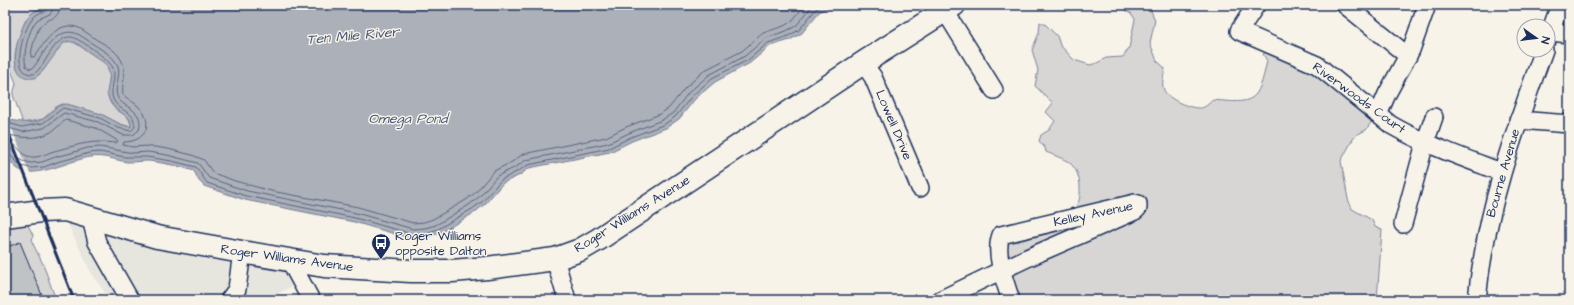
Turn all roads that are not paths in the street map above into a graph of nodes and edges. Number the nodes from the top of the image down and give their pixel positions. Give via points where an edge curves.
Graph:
1 (1256, 5) edge
2 (1345, 5) edge
3 (1426, 5) edge
4 (1560, 5) edge
5 (949, 8) edge
6 (1555, 18) edge
7 (1569, 34) edge
8 (1556, 35) edge
9 (1408, 56) junction
10 (1541, 58) edge
11 (862, 63) junction
12 (994, 90) dead end
13 (1378, 115) junction
14 (1434, 117) dead end
15 (1518, 120) junction
16 (1569, 124) edge
17 (1425, 143) junction
18 (1501, 172) junction
19 (920, 188) dead end
20 (5, 216) edge
21 (91, 219) junction
22 (1403, 224) dead end
23 (242, 252) junction
24 (555, 259) junction
25 (290, 261) junction
26 (1001, 270) junction
27 (130, 300) edge
28 (228, 300) edge
29 (310, 300) edge
30 (567, 300) edge
31 (940, 300) edge
32 (1011, 300) edge
33 (1477, 300) edge

1 - 13 street, Riverwoods Court via 1239,31 1317,65
2 - 9 street
3 - 9 street
4 - 6 street
5 - 11 main road, Roger Williams Avenue
5 - 12 street
7 - 8 street
9 - 13 street
10 - 15 street, Bourne Avenue
11 - 19 street, Lowell Drive via 873,77
11 - 24 main road, Roger Williams Avenue via 599,239 580,250
13 - 17 street, Riverwoods Court
14 - 17 street
15 - 16 street
15 - 18 street, Bourne Avenue
17 - 18 street, Riverwoods Court
17 - 22 street
18 - 33 street, Bourne Avenue via 1483,248
20 - 21 main road, Roger Williams Avenue via 55,209
21 - 23 main road, Roger Williams Avenue via 157,237
21 - 27 street via 97,242
23 - 25 main road, Roger Williams Avenue
23 - 28 street via 237,289
24 - 25 main road, Roger Williams Avenue via 452,271 342,268
24 - 30 street
25 - 29 street
26 - 26 street, Kelley Avenue via 1001,235 1138,204 1135,211
26 - 31 street, Kelley Avenue
26 - 32 street

